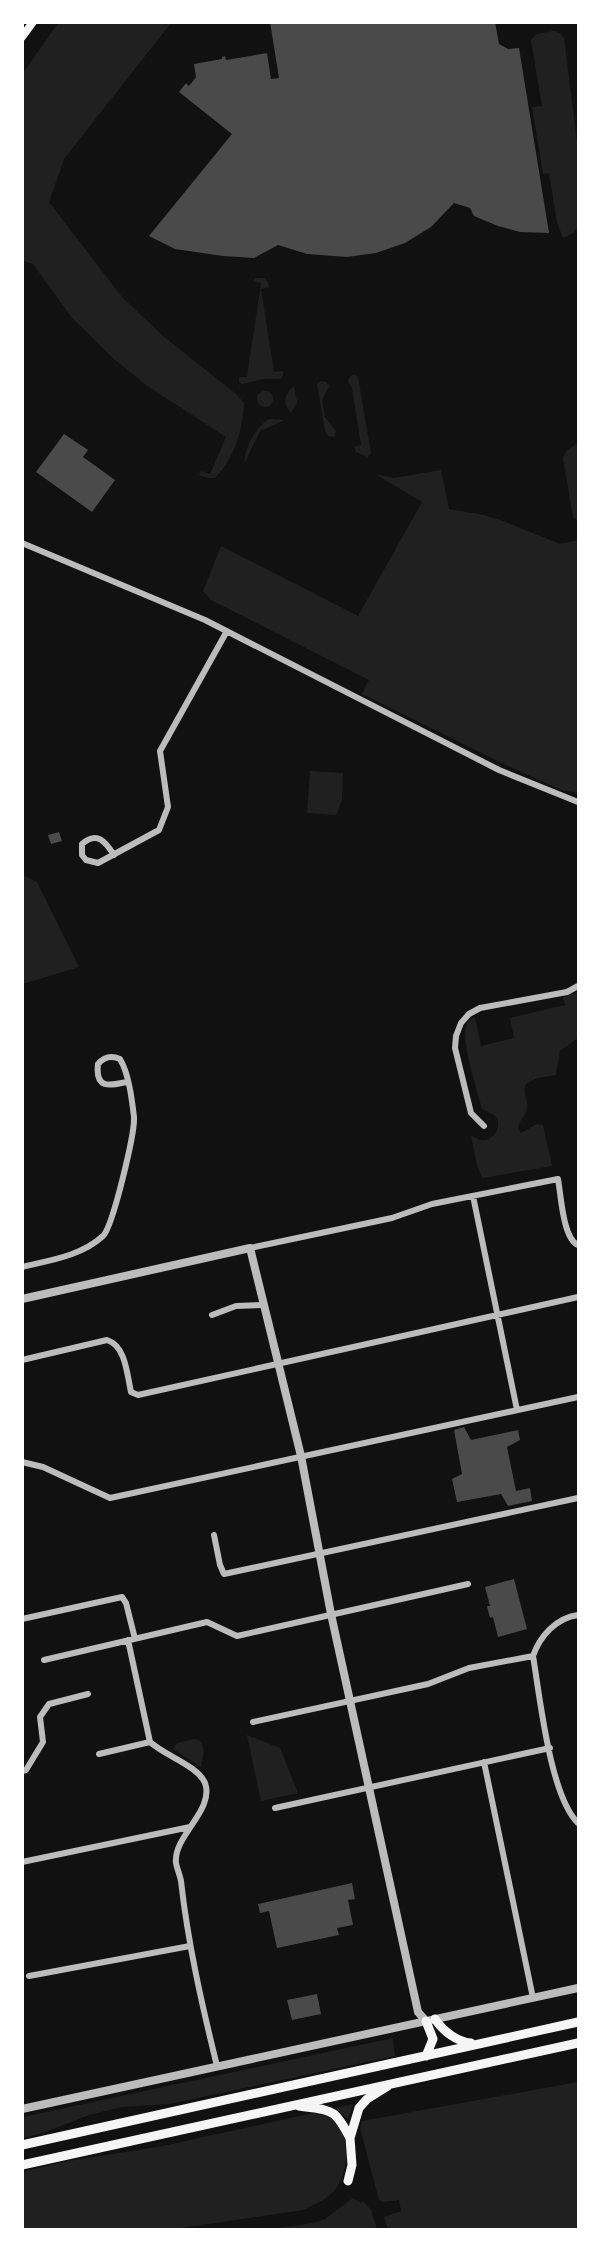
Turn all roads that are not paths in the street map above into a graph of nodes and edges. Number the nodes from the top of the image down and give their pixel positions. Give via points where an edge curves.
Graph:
1 (33, 22) edge
2 (22, 37) edge
3 (22, 543) edge
4 (227, 631) junction
5 (579, 802) edge
6 (114, 855) junction
7 (579, 986) edge
8 (128, 1082) junction
9 (484, 1126) dead end
10 (473, 1196) junction
11 (579, 1245) edge
12 (250, 1248) junction
13 (22, 1267) edge
14 (579, 1297) edge
15 (22, 1299) edge
16 (263, 1305) junction
17 (212, 1315) dead end
18 (497, 1315) junction
19 (22, 1360) edge
20 (278, 1363) junction
21 (579, 1397) edge
22 (517, 1410) junction
23 (301, 1456) junction
24 (22, 1462) edge
25 (579, 1498) edge
26 (214, 1535) dead end
27 (320, 1554) junction
28 (468, 1584) dead end
29 (331, 1614) junction
30 (579, 1616) edge
31 (22, 1618) edge
32 (132, 1640) junction
33 (533, 1656) junction
34 (44, 1660) dead end
35 (88, 1694) dead end
36 (351, 1702) junction
37 (253, 1722) dead end
38 (150, 1742) junction
39 (550, 1748) junction
40 (99, 1754) dead end
41 (484, 1762) junction
42 (22, 1771) edge
43 (369, 1787) junction
44 (275, 1808) dead end
45 (579, 1823) edge
46 (190, 1827) junction
47 (22, 1862) edge
48 (190, 1946) junction
49 (29, 1976) dead end
50 (579, 1988) edge
51 (533, 1998) junction
52 (431, 2020) junction
53 (579, 2022) edge
54 (579, 2043) edge
55 (479, 2044) junction
56 (426, 2056) junction
57 (217, 2067) junction
58 (393, 2083) junction
59 (294, 2105) junction
60 (22, 2109) edge
61 (350, 2138) junction
62 (22, 2145) edge
63 (22, 2165) edge
64 (348, 2181) dead end

1 - 2 main road
3 - 4 street
4 - 5 street via 499,770
4 - 6 street via 160,751 168,807 159,830
6 - 6 street via 92,863 82,855 82,844 87,839 100,838
7 - 9 street via 567,992 480,1008 461,1023 456,1036 459,1068 471,1113
8 - 8 street via 120,1059 110,1057 98,1064 98,1078 103,1083 110,1086
8 - 13 street via 134,1119 115,1208 105,1233 74,1254
10 - 11 street via 558,1179 568,1234
10 - 12 street via 432,1204 392,1218
10 - 18 street
12 - 15 street
12 - 16 street
14 - 18 street
16 - 17 street via 236,1306
16 - 20 street
18 - 20 street
18 - 22 street
19 - 20 street via 107,1340 115,1342 131,1392 138,1395
20 - 23 street
21 - 22 street
22 - 23 street
23 - 24 street via 110,1498 43,1467
23 - 27 street
25 - 27 street
26 - 27 street via 224,1574
27 - 29 street
28 - 29 street
29 - 32 street via 237,1636 207,1622
29 - 36 street
30 - 33 street via 564,1619 553,1627 538,1643
31 - 32 street via 122,1597
32 - 34 street
32 - 38 street
33 - 36 street via 469,1668 428,1684
33 - 39 street
35 - 42 street via 49,1704 40,1717 43,1742
36 - 37 street
36 - 43 street
38 - 40 street
38 - 46 street via 205,1782 204,1804
39 - 41 street
39 - 45 street via 561,1791
41 - 43 street
41 - 51 street
43 - 44 street
43 - 52 street via 418,2012
46 - 47 street
46 - 48 street via 178,1849 176,1864
48 - 49 street
48 - 57 street
50 - 51 street
51 - 52 street
52 - 55 main road via 463,2043
52 - 56 main road via 433,2039
52 - 57 street
53 - 55 main road
54 - 58 main road
55 - 56 main road
56 - 62 main road
57 - 60 street
58 - 59 main road
58 - 61 main road via 358,2108
59 - 61 main road via 328,2110 338,2116
59 - 63 main road
61 - 64 main road via 352,2165

